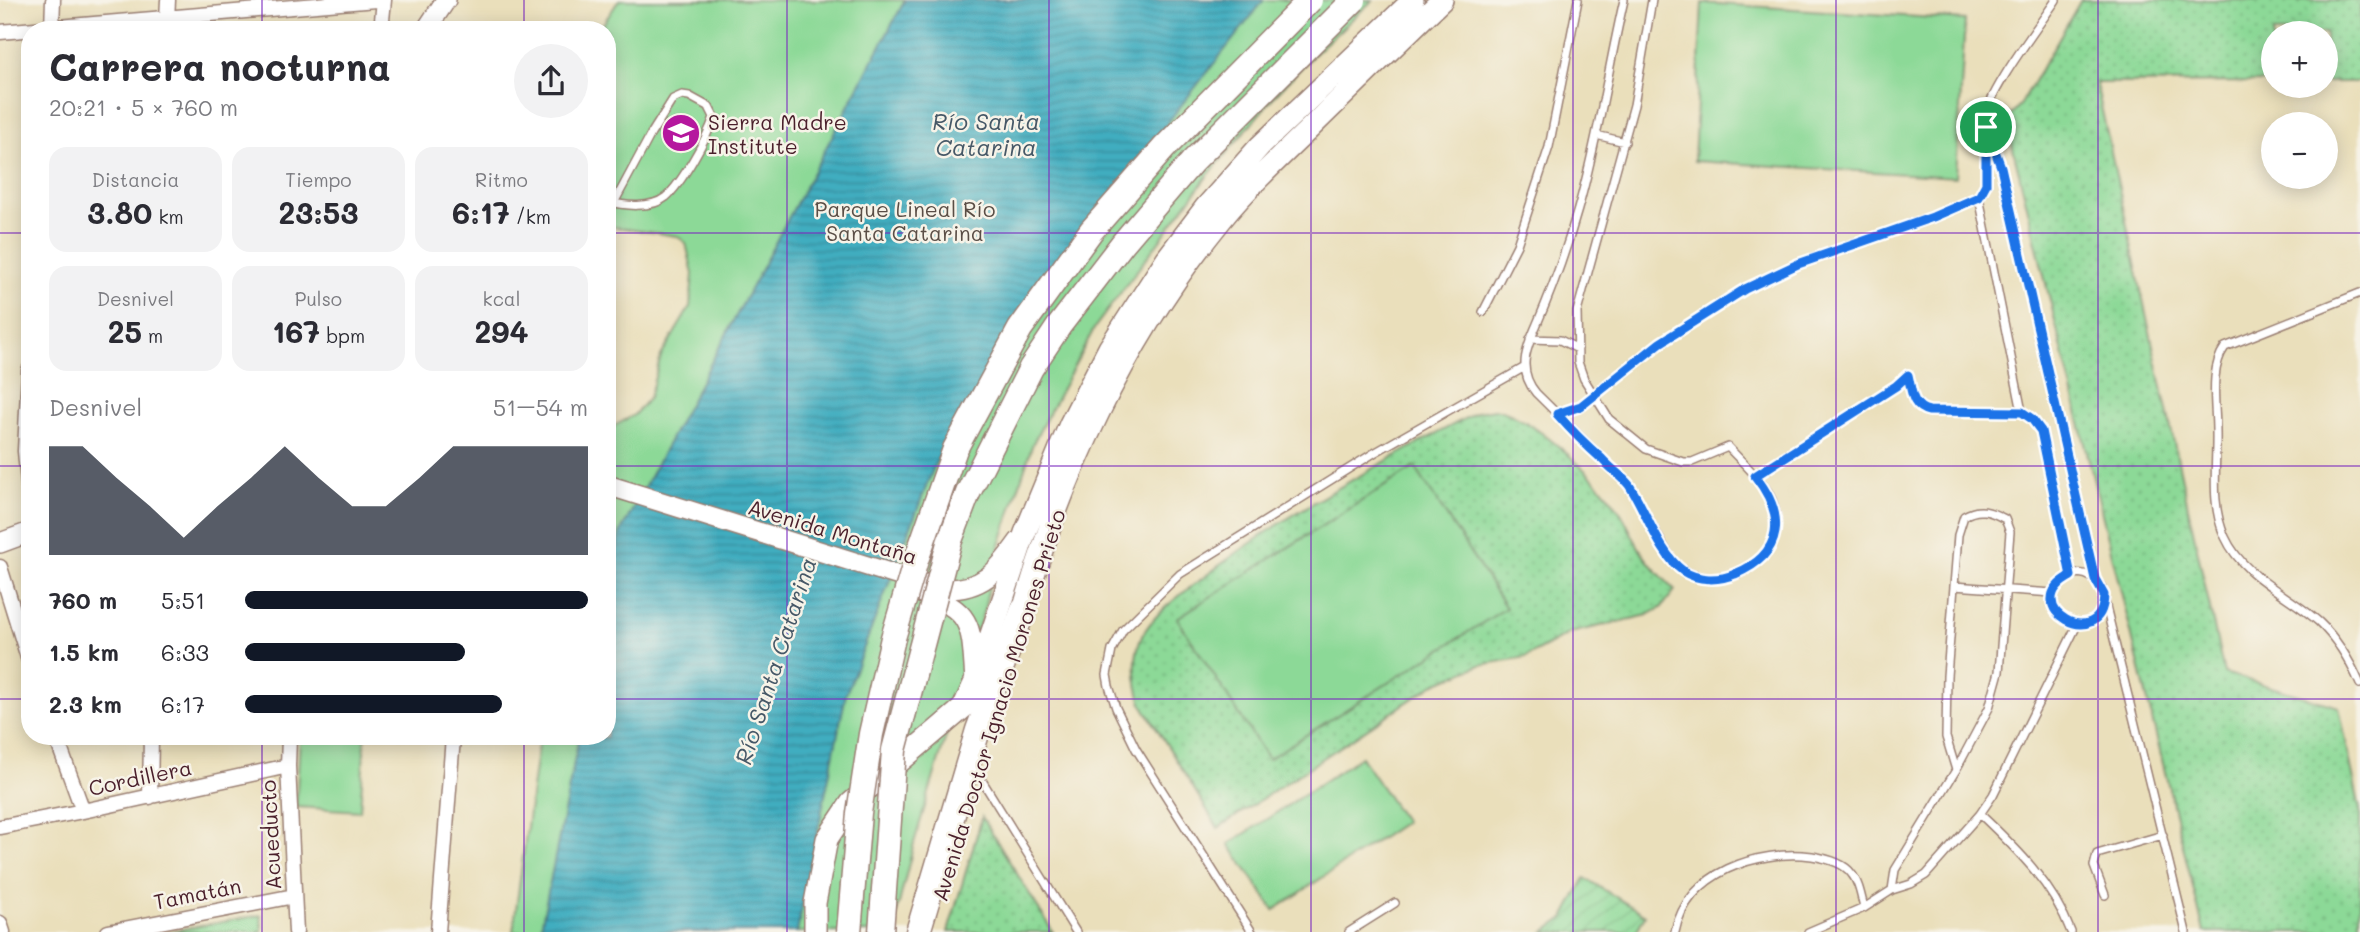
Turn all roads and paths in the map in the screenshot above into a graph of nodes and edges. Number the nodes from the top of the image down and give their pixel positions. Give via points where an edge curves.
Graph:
1 (53, 0) edge
2 (168, 0) edge
3 (376, 0) edge
4 (384, 0) edge
5 (446, 0) edge
6 (1310, 0) edge
7 (1354, 0) edge
8 (1413, 0) edge
9 (1442, 0) edge
10 (1578, 0) edge
11 (1624, 0) edge
12 (1652, 0) edge
13 (2056, 0) edge
14 (167, 19) junction
15 (52, 21) edge
16 (141, 21) edge
17 (382, 21) edge
18 (432, 21) edge
19 (21, 30) edge
20 (0, 32) edge
21 (1986, 127) junction
22 (1596, 135) junction
23 (1625, 142) junction
24 (616, 192) edge
25 (1979, 197) junction
26 (616, 203) edge
27 (2360, 293) edge
28 (1483, 312) dead end
29 (1530, 339) junction
30 (1578, 349) junction
31 (1525, 367) junction
32 (1595, 396) junction
33 (2022, 412) junction
34 (1557, 414) junction
35 (1755, 476) junction
36 (616, 488) edge
37 (616, 499) edge
38 (1025, 533) junction
39 (21, 535) edge
40 (0, 543) edge
41 (0, 567) edge
42 (2071, 576) junction
43 (2095, 579) junction
44 (1954, 586) junction
45 (2007, 590) junction
46 (2053, 593) junction
47 (940, 594) junction
48 (2104, 604) junction
49 (1023, 610) junction
50 (2077, 625) junction
51 (21, 634) edge
52 (975, 682) junction
53 (2360, 684) edge
54 (59, 745) edge
55 (151, 745) edge
56 (289, 745) edge
57 (452, 745) edge
58 (288, 766) junction
59 (1956, 770) junction
60 (978, 774) junction
61 (150, 797) junction
62 (83, 811) junction
63 (1980, 814) junction
64 (0, 827) edge
65 (2163, 835) junction
66 (1892, 890) junction
67 (2105, 895) dead end
68 (294, 896) junction
69 (1395, 903) dead end
70 (1864, 908) junction
71 (0, 923) edge
72 (928, 927) edge
73 (3, 932) edge
74 (108, 932) edge
75 (296, 932) edge
76 (438, 932) edge
77 (815, 932) edge
78 (849, 932) edge
79 (881, 932) edge
80 (1076, 932) edge
81 (1252, 932) edge
82 (1349, 932) edge
83 (1675, 932) edge
84 (1808, 932) edge
85 (2071, 932) edge
86 (2186, 932) edge

1 - 15 street
2 - 14 street
3 - 14 street
4 - 17 street
5 - 18 street
6 - 78 highway, bridge via 1164,148 1091,231 1020,328 956,449 916,560 871,734
7 - 79 highway, bridge via 1192,162 1123,243 1031,368 968,493 949,543 894,750
8 - 38 main road, Avenida Doctor Ignacio Morones Prieto via 1260,146 1167,258 1109,348 1070,424
9 - 49 main road, Avenida Doctor Ignacio Morones Prieto via 1278,159 1186,264 1117,375 1055,507
10 - 28 lane via 1549,147 1517,245
11 - 22 lane
12 - 23 lane
13 - 21 lane via 1996,89 1985,117
14 - 16 street
19 - 20 street
21 - 25 lane via 1986,184
21 - 43 lane via 2001,167
22 - 23 lane
22 - 29 lane via 1578,209
23 - 30 lane via 1577,312
24 - 26 lane via 673,99 689,96 709,107 714,117 710,129 665,198 639,205
25 - 32 lane via 1798,264 1754,285 1660,343
25 - 33 lane
27 - 53 lane via 2225,347 2215,380 2215,502 2225,537 2248,569 2319,623 2347,656
29 - 30 lane via 1560,340
29 - 31 lane
30 - 32 lane via 1584,379
31 - 34 lane via 1527,382
31 - 81 lane via 1374,453 1180,574 1123,631 1112,650 1109,686 1136,749
32 - 34 lane via 1574,410
32 - 35 lane via 1609,419 1646,449 1692,462 1728,447
33 - 35 lane via 1921,409 1914,401 1908,375
33 - 42 lane via 2041,431
34 - 35 lane via 1628,484 1674,562 1696,576 1727,578 1767,553 1775,532 1774,514 1768,492
36 - 47 street, Avenida Montaña, bridge
37 - 47 street, Avenida Montaña, bridge
38 - 47 street, Avenida Montaña via 996,572 964,589
38 - 52 main road, Avenida Doctor Ignacio Morones Prieto
39 - 40 street
41 - 51 street
42 - 43 lane via 2077,573
42 - 46 lane via 2057,583
43 - 48 lane
44 - 45 lane
44 - 45 lane via 1960,523 1973,511 1984,510 2008,523
44 - 59 lane via 1946,737
45 - 46 lane
45 - 59 lane via 1995,690
46 - 50 lane via 2058,615
47 - 52 street, Avenida Montaña via 968,626
48 - 50 lane via 2094,619
48 - 65 lane
49 - 60 main road, Avenida Doctor Ignacio Morones Prieto
49 - 72 highway via 978,730
50 - 63 lane
52 - 77 main road, Avenida Doctor Ignacio Morones Prieto via 963,708 851,803 827,839
54 - 62 street
55 - 61 street
56 - 58 street, Acueducto
57 - 76 street
58 - 61 street, Cordillera
58 - 68 street, Acueducto
59 - 66 lane via 1895,870
60 - 72 main road, Avenida Doctor Ignacio Morones Prieto
60 - 80 lane
61 - 62 street, Cordillera
62 - 64 street, Cordillera
63 - 66 lane via 1926,875
63 - 85 lane via 2035,869
65 - 67 lane via 2097,854 2094,866
65 - 86 lane
66 - 70 lane
68 - 74 street, Tamatán
68 - 75 street, Acueducto
69 - 82 lane
70 - 83 lane via 1850,872 1822,858 1791,853 1733,865 1684,904
70 - 84 lane
71 - 73 street

